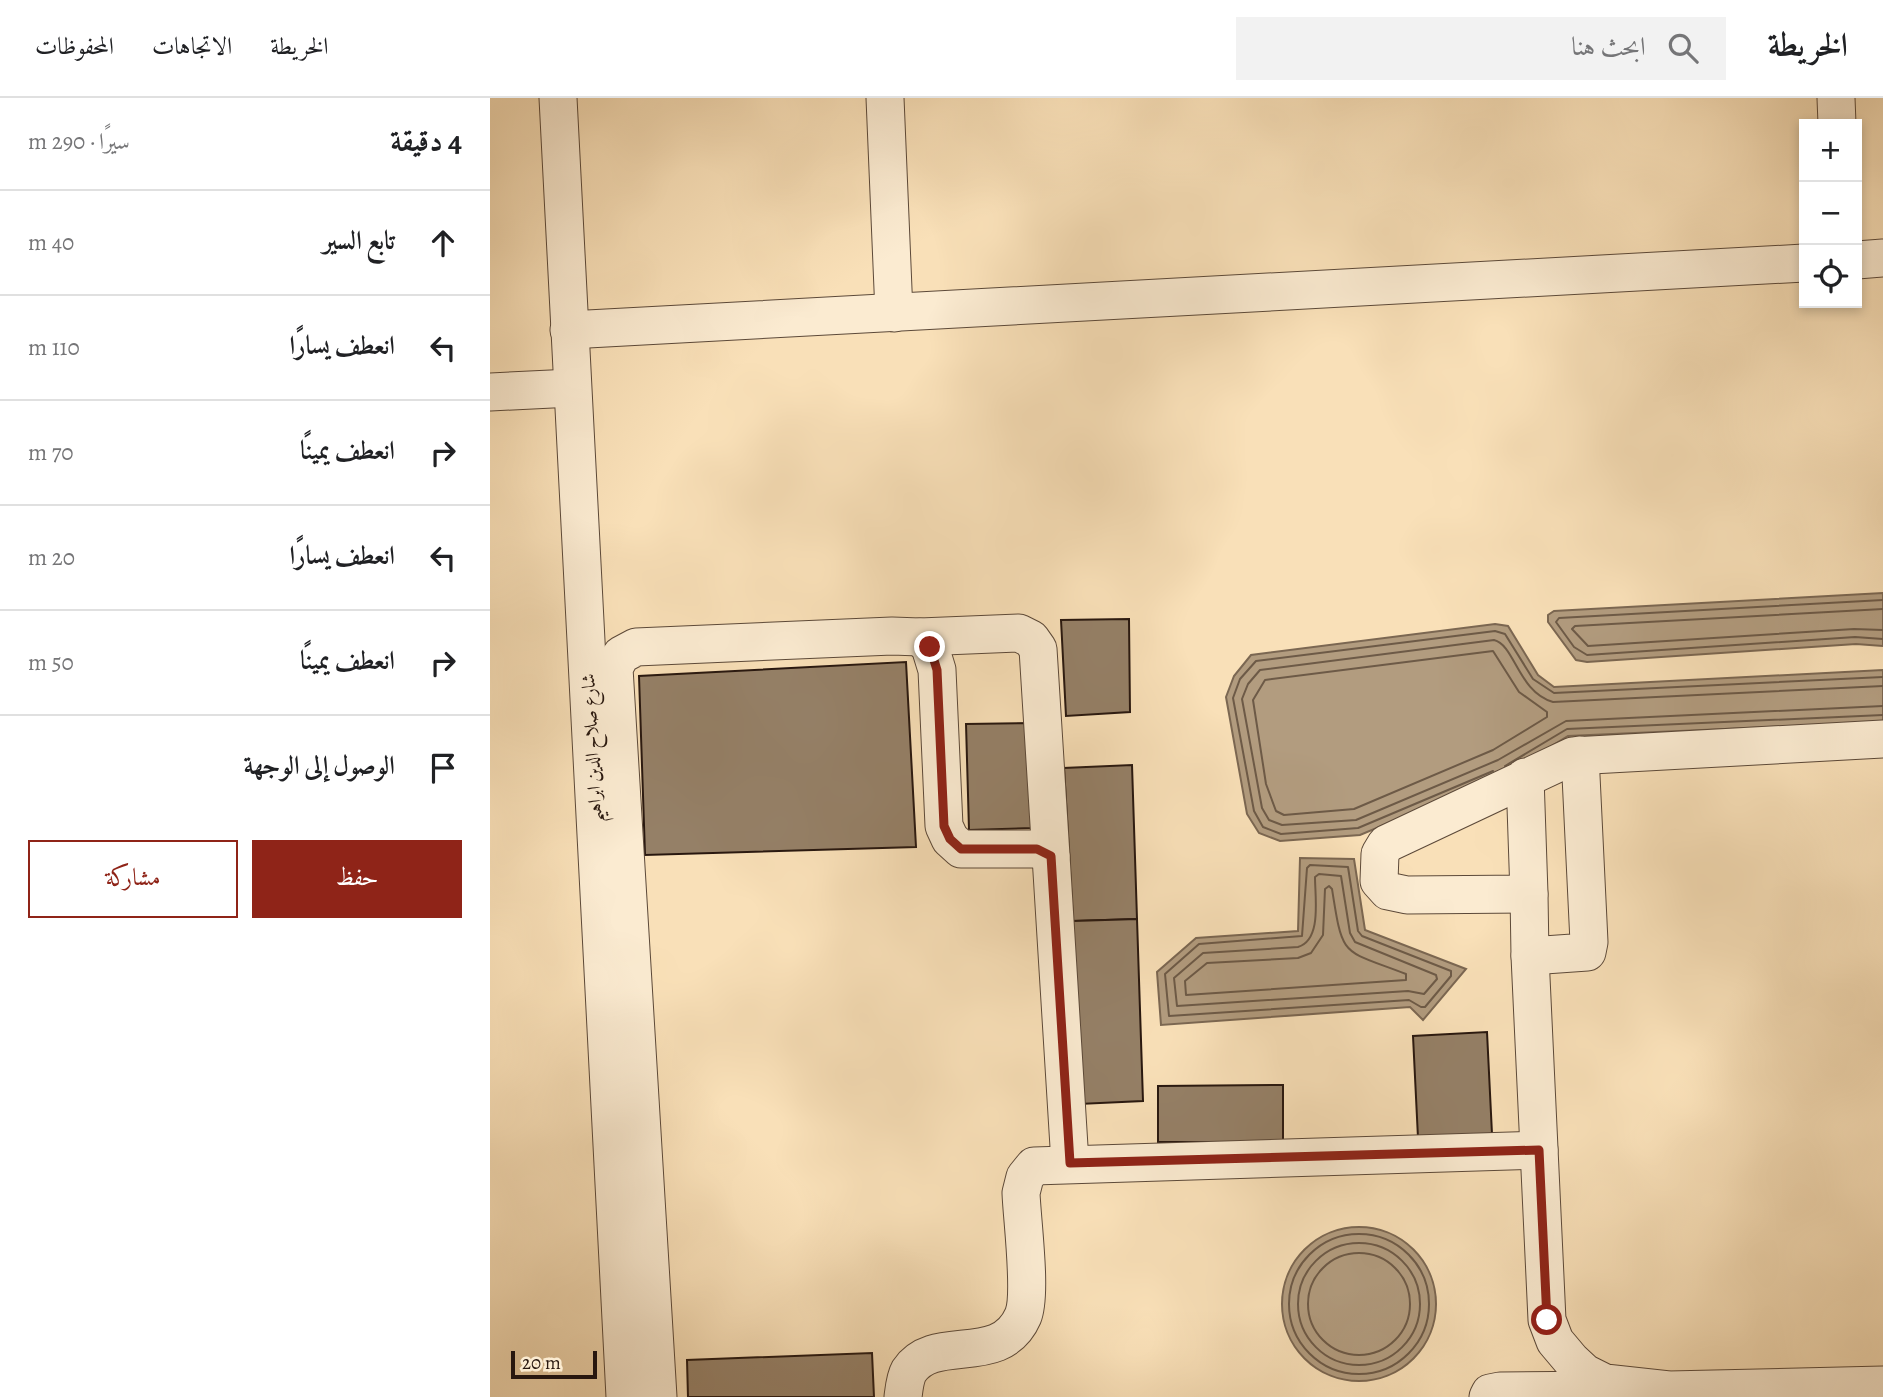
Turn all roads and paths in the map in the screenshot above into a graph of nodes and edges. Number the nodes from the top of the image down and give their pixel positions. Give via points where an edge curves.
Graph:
1 (558, 98) edge
2 (885, 98) edge
3 (1836, 98) edge
4 (1837, 119) edge
5 (1883, 258) edge
6 (1862, 260) edge
7 (1799, 263) edge
8 (894, 313) junction
9 (569, 330) junction
10 (572, 388) junction
11 (490, 392) edge
12 (920, 637) junction
13 (1883, 739) edge
14 (1580, 755) junction
15 (1525, 777) junction
16 (1051, 856) junction
17 (1529, 894) junction
18 (1530, 956) junction
19 (1539, 1150) junction
20 (1070, 1163) junction
21 (1883, 1384) edge
22 (1644, 1389) junction
23 (625, 1397) edge
24 (658, 1397) edge
25 (903, 1397) edge
26 (1488, 1397) edge

1 - 9 street, شارع صلاح الدين ابراهيم
2 - 8 street
3 - 4 street
5 - 6 street
7 - 8 street
8 - 9 street
9 - 10 street, شارع صلاح الدين ابراهيم
10 - 11 street
10 - 23 street, شارع صلاح الدين ابراهيم
12 - 16 street via 930,647 937,670 944,826 950,839 961,849 1037,849
12 - 16 street via 1019,634 1031,639 1038,649
12 - 24 street via 636,647 621,655 614,668
13 - 14 street
14 - 15 street
14 - 18 street via 1589,947 1578,954
15 - 17 street
15 - 17 street via 1385,844 1377,869 1379,881 1388,891 1407,895
16 - 20 street
17 - 18 street
18 - 19 street
19 - 20 street
19 - 22 street via 1547,1320 1555,1341 1585,1373 1605,1383
20 - 25 street via 1034,1166 1022,1184 1026,1294 1023,1315 1010,1335 983,1349 937,1352 920,1359 907,1373
21 - 22 street
22 - 26 street via 1500,1391

